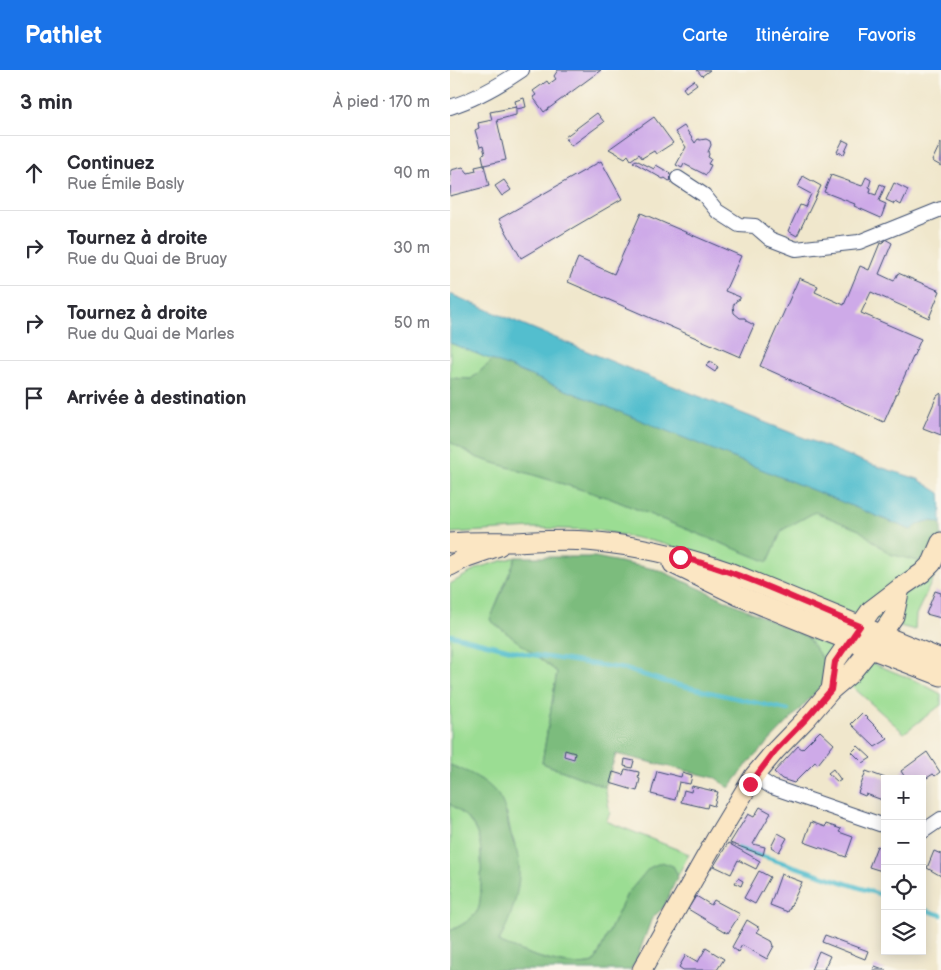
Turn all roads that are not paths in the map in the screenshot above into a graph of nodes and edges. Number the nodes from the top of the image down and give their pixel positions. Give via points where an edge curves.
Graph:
1 (522, 70) edge
2 (450, 107) edge
3 (678, 178) dead end
4 (941, 209) edge
5 (512, 542) junction
6 (941, 542) edge
7 (450, 543) edge
8 (630, 546) junction
9 (450, 566) edge
10 (866, 638) junction
11 (935, 656) edge
12 (941, 676) edge
13 (754, 776) junction
14 (941, 819) edge
15 (881, 825) edge
16 (926, 829) edge
17 (642, 970) edge

1 - 2 street via 476,97
3 - 4 street via 704,195 716,211 739,225 754,226 770,239 796,249 859,242
5 - 7 street
5 - 8 street via 587,541
5 - 9 street via 466,557
6 - 10 street via 932,563 900,588 894,616
8 - 10 street via 684,568 739,596 794,609
8 - 10 street via 710,565
10 - 11 street via 918,657
10 - 12 street
10 - 13 street via 835,662 831,690
13 - 15 street via 772,787
13 - 17 street
14 - 16 street

